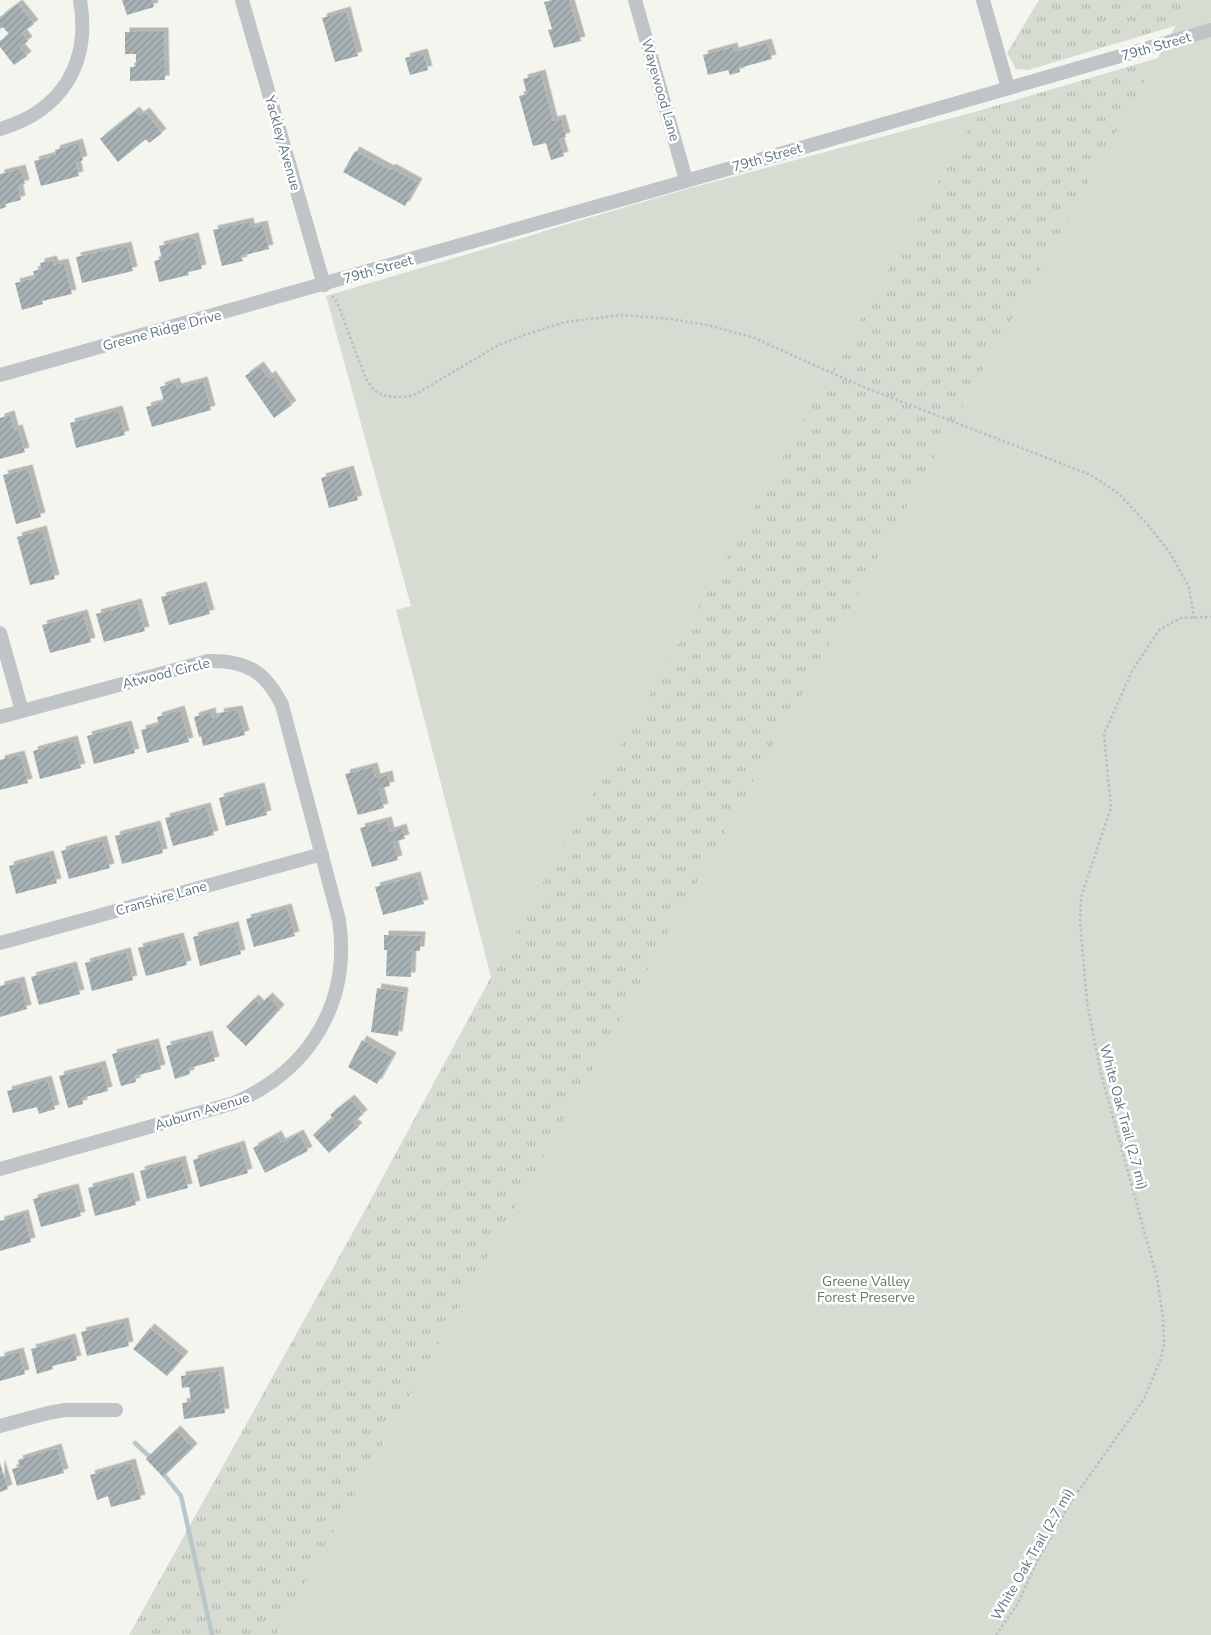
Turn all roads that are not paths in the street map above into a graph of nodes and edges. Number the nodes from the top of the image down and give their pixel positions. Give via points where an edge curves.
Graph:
1 (80, 0) edge
2 (242, 0) edge
3 (636, 0) edge
4 (983, 0) edge
5 (1211, 30) edge
6 (1008, 88) junction
7 (0, 129) edge
8 (686, 180) junction
9 (324, 285) junction
10 (0, 375) edge
11 (0, 633) edge
12 (22, 711) junction
13 (0, 717) edge
14 (322, 854) junction
15 (0, 943) edge
16 (0, 1169) edge
17 (116, 1410) dead end
18 (0, 1426) edge

1 - 7 street via 82,46 63,88 46,106 25,120
2 - 9 street, Yackley Avenue
3 - 8 street, Wayewood Lane
4 - 6 street
5 - 6 street, 79th Street
6 - 8 street, 79th Street
8 - 9 street, 79th Street
9 - 10 street, Greene Ridge Drive
11 - 12 street
12 - 13 street, Atwood Circle
12 - 14 street, Atwood Circle via 208,661 227,660 250,667 270,684 282,705
14 - 15 street, Cranshire Lane
14 - 16 street, Auburn Avenue via 339,920 342,956 339,978 321,1028 302,1056 283,1075 234,1104
17 - 18 street via 65,1410

